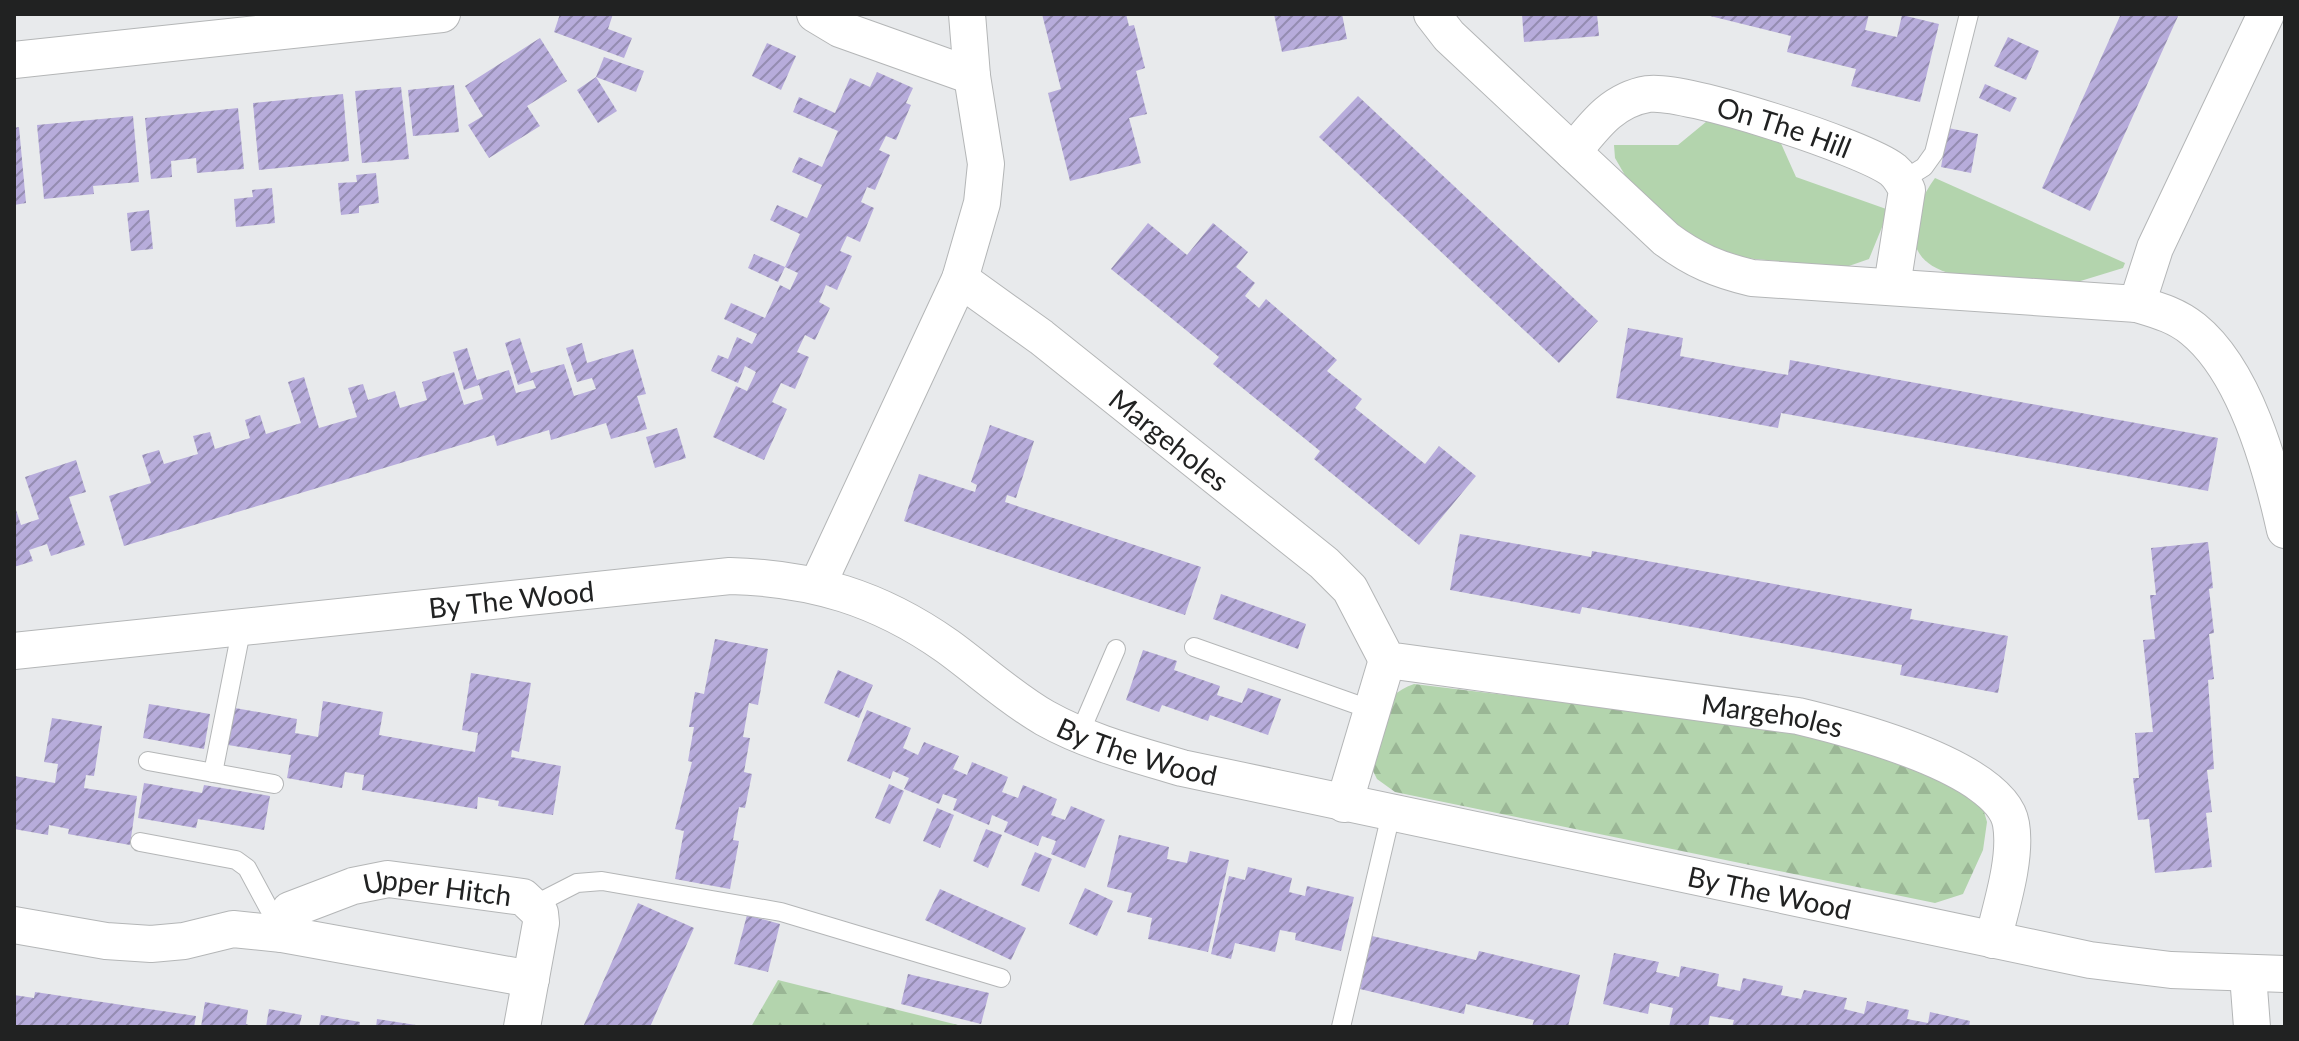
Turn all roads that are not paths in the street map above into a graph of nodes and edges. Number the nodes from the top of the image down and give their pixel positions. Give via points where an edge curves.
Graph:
1 (442, 14) edge
2 (815, 14) edge
3 (967, 14) edge
4 (1432, 14) edge
5 (1969, 14) edge
6 (2266, 14) edge
7 (14, 60) edge
8 (972, 76) junction
9 (1573, 152) junction
10 (1903, 180) junction
11 (960, 279) junction
12 (1892, 286) junction
13 (2137, 304) junction
14 (2285, 530) edge
15 (818, 584) junction
16 (242, 626) junction
17 (1194, 647) dead end
18 (1116, 649) dead end
19 (14, 651) edge
20 (1387, 660) junction
21 (1372, 710) junction
22 (1079, 735) junction
23 (148, 761) dead end
24 (213, 773) junction
25 (274, 784) dead end
26 (1344, 804) junction
27 (1391, 814) junction
28 (140, 842) dead end
29 (534, 905) junction
30 (14, 925) edge
31 (282, 934) junction
32 (1993, 940) junction
33 (2285, 974) edge
34 (2248, 975) junction
35 (1001, 978) dead end
36 (531, 979) junction
37 (522, 1027) edge
38 (1341, 1027) edge
39 (2252, 1027) edge

1 - 7 street
2 - 8 street via 840,29
3 - 8 street
4 - 9 street
5 - 10 lane via 1934,153
6 - 13 street via 2155,248
8 - 11 street via 987,181
9 - 10 street, On The Hill via 1603,115 1621,103 1667,93 1761,118 1880,162
9 - 12 street via 1666,239 1719,271 1752,278
10 - 12 street via 1906,205
11 - 15 street
11 - 20 street, Margeholes via 1041,337 1324,563 1350,589
12 - 13 street
13 - 14 street via 2191,327 2225,364 2247,408
15 - 16 street, By The Wood via 730,576
15 - 22 street, By The Wood via 919,628 1042,716
16 - 19 street, By The Wood
16 - 24 lane
17 - 21 lane
18 - 22 lane
20 - 21 street
20 - 32 street, Margeholes via 1798,716 1960,770 1999,800 2011,823 2007,880
21 - 26 street
22 - 26 street, By The Wood via 1182,768
23 - 24 lane
24 - 25 lane
26 - 27 street, By The Wood
27 - 32 street, By The Wood
27 - 38 lane
28 - 31 lane via 236,860 247,868
29 - 31 street, Upper Hitch via 523,897 388,879 290,910
29 - 35 lane via 577,883 602,881 781,912
29 - 36 street, Upper Hitch via 541,923
30 - 31 street via 151,944 233,929
31 - 36 street
32 - 34 street, By The Wood via 2090,960
33 - 34 street, By The Wood
34 - 39 street
36 - 37 street, Upper Hitch

